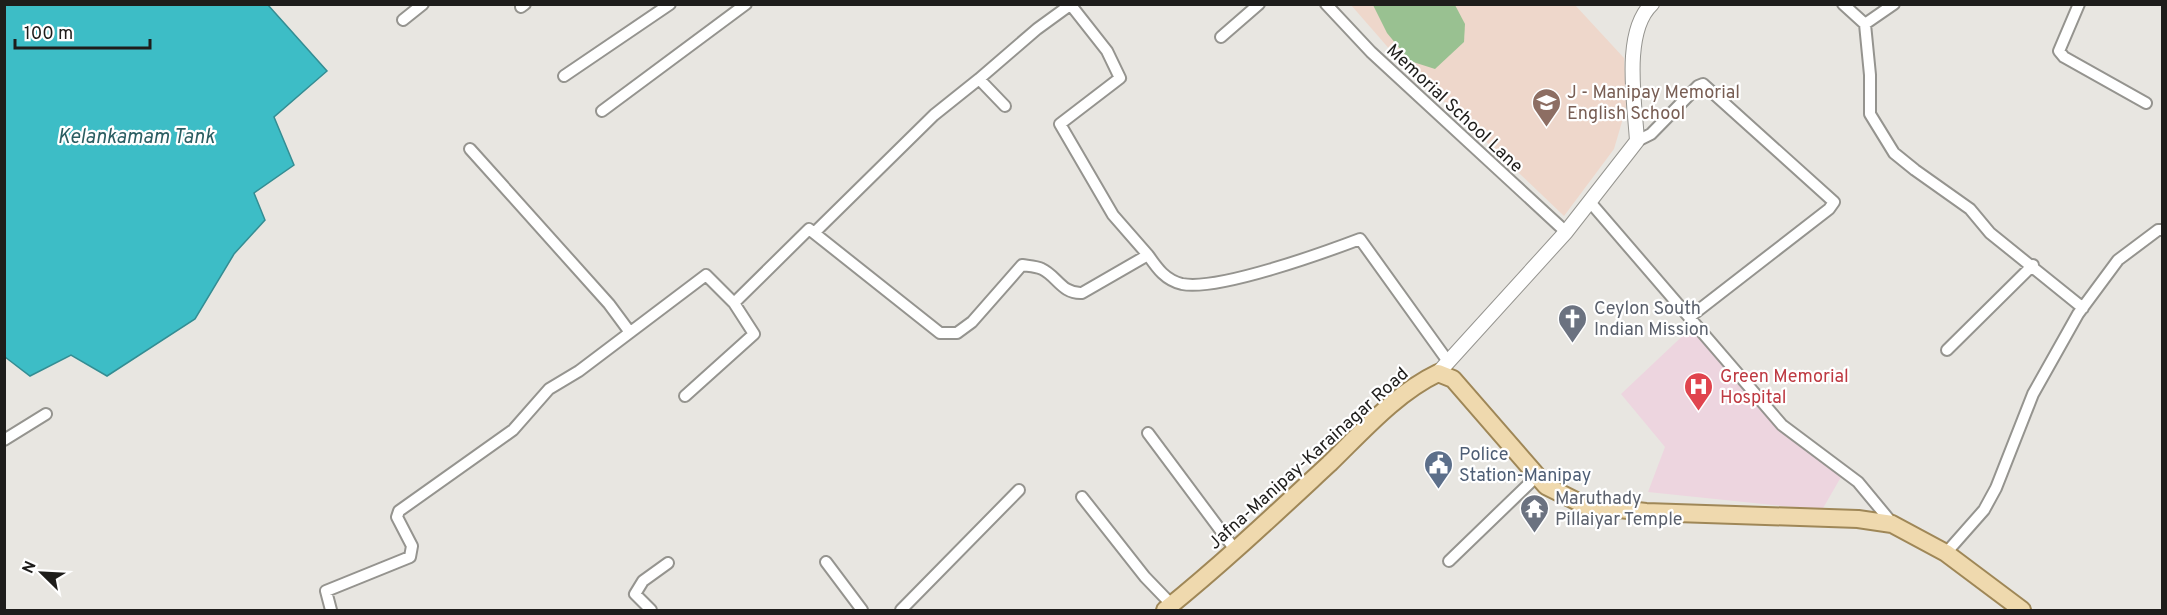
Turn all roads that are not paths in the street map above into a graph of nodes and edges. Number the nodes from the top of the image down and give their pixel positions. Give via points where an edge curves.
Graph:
1 (423, 4) edge
2 (670, 4) edge
3 (746, 4) edge
4 (1259, 4) edge
5 (1326, 4) edge
6 (1652, 4) edge
7 (1843, 4) edge
8 (1894, 4) edge
9 (2079, 4) edge
10 (1070, 5) edge
11 (403, 20) dead end
12 (1865, 24) junction
13 (1221, 38) dead end
14 (564, 76) dead end
15 (979, 79) junction
16 (2146, 103) dead end
17 (1005, 106) dead end
18 (602, 111) dead end
19 (1637, 141) junction
20 (470, 149) dead end
21 (1590, 202) junction
22 (2163, 230) edge
23 (1566, 231) junction
24 (814, 233) junction
25 (1148, 255) junction
26 (2033, 265) junction
27 (734, 303) junction
28 (2083, 308) junction
29 (1691, 316) junction
30 (629, 331) junction
31 (1947, 350) dead end
32 (1442, 366) junction
33 (685, 396) dead end
34 (46, 414) dead end
35 (1148, 433) dead end
36 (4, 440) edge
37 (1536, 477) junction
38 (1019, 490) dead end
39 (1082, 497) dead end
40 (1892, 524) junction
41 (1236, 551) junction
42 (1947, 553) junction
43 (1449, 561) dead end
44 (826, 562) dead end
45 (668, 563) dead end
46 (1168, 608) edge
47 (331, 610) edge
48 (651, 610) edge
49 (862, 610) edge
50 (901, 610) edge
51 (2022, 610) edge

1 - 11 street
2 - 14 street
3 - 18 street
4 - 13 street
5 - 23 street, Memorial School Lane via 1371,52
6 - 19 street via 1633,45
7 - 12 street
8 - 12 street
9 - 16 street via 2059,51
10 - 15 street
10 - 25 street via 1107,51 1120,78 1060,124 1113,214
12 - 26 street via 1870,114 1894,153 1970,209 1990,233
15 - 17 street
15 - 24 street via 934,115
19 - 21 street
19 - 29 street via 1650,134 1703,84 1834,202
20 - 30 street
21 - 23 street
21 - 29 street
22 - 28 street via 2118,260
23 - 32 street
24 - 25 street via 940,333 957,333 972,322 1022,265 1042,269 1074,294
24 - 27 street via 809,229
25 - 32 street via 1161,274 1182,284 1205,283 1232,280 1360,239
26 - 28 street
26 - 31 street
27 - 30 street via 706,275
27 - 33 street via 754,334
28 - 42 street via 2032,394 1984,510
29 - 40 street via 1782,425 1858,482
30 - 47 street via 549,389 513,430 399,511 397,517 412,546 410,557 326,591
32 - 37 main road, Jafna-Manipay-Karainagar Road
32 - 41 main road, Jafna-Manipay-Karainagar Road via 1377,419
34 - 36 street
35 - 41 street
37 - 40 main road, Jafna-Manipay-Karainagar Road via 1584,505 1646,512 1858,519
37 - 43 street
38 - 50 street
39 - 46 street
40 - 42 main road, Jafna-Manipay-Karainagar Road
41 - 46 main road, Jafna-Manipay-Karainagar Road
42 - 51 main road, Jafna-Manipay-Karainagar Road
44 - 49 street
45 - 48 street via 643,581 635,594

